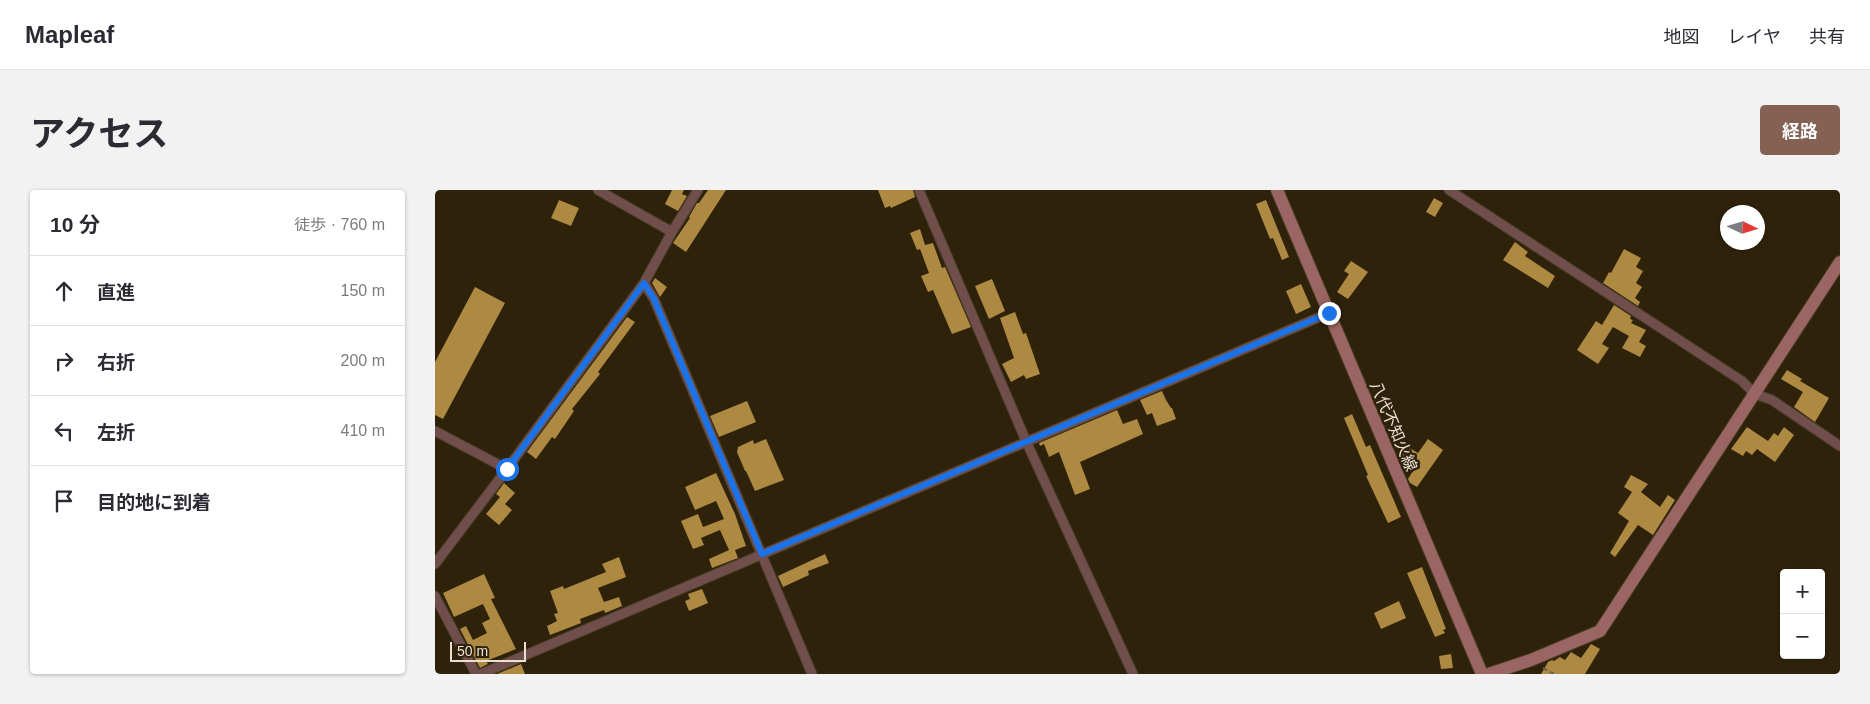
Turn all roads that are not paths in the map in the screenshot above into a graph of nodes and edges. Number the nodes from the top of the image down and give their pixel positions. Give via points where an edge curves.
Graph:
1 (597, 190) edge
2 (698, 190) edge
3 (919, 190) edge
4 (1277, 190) edge
5 (1449, 190) edge
6 (671, 232) junction
7 (1840, 262) edge
8 (644, 283) junction
9 (1329, 313) junction
10 (1755, 394) junction
11 (435, 431) edge
12 (1025, 441) junction
13 (1840, 446) edge
14 (507, 469) junction
15 (762, 554) junction
16 (435, 564) edge
17 (435, 596) edge
18 (476, 674) edge
19 (481, 674) edge
20 (812, 674) edge
21 (1133, 674) edge
22 (1482, 674) edge
23 (1489, 674) edge

1 - 6 street
2 - 6 street
3 - 12 street
4 - 9 main road, 八代不知火線
5 - 10 street via 1742,381
6 - 8 street
7 - 10 main road
8 - 14 street
8 - 15 street via 654,299
9 - 12 street
9 - 22 main road, 八代不知火線
10 - 13 street via 1772,400
10 - 23 main road via 1600,631
11 - 14 street
12 - 15 street
12 - 21 street
14 - 16 street
15 - 19 street
15 - 20 street
17 - 18 street

